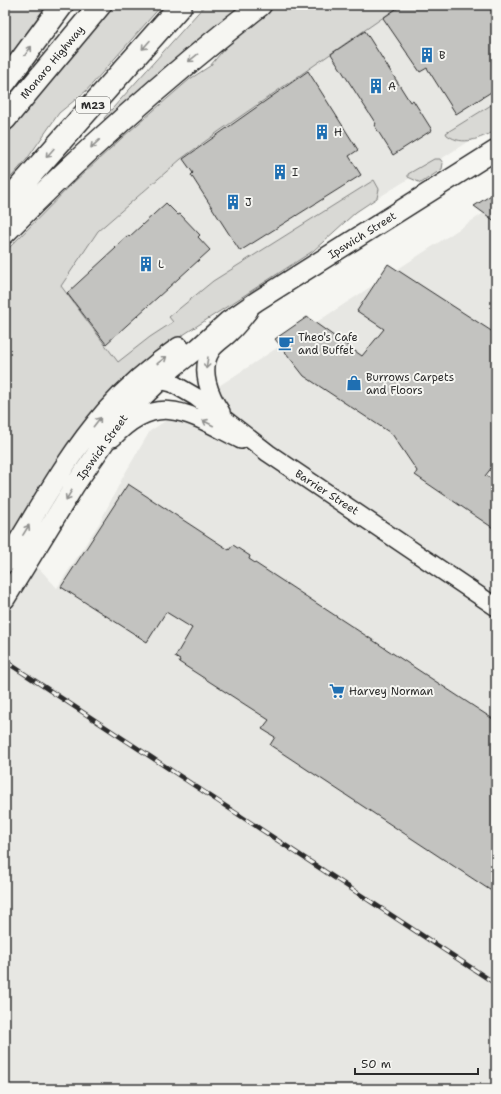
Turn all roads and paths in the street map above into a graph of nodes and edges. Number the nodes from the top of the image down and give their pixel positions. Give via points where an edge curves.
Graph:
1 (62, 5) edge
2 (100, 5) edge
3 (181, 5) edge
4 (260, 5) edge
5 (5, 82) edge
6 (5, 119) edge
7 (496, 150) edge
8 (5, 204) edge
9 (5, 232) edge
10 (257, 301) junction
11 (228, 321) junction
12 (159, 380) junction
13 (121, 394) junction
14 (227, 419) junction
15 (268, 453) junction
16 (90, 462) junction
17 (5, 563) edge
18 (5, 599) edge
19 (496, 607) edge

5 -> 1 highway
2 - 6 highway, Monaro Highway
3 -> 8 highway, M23
4 -> 9 highway via 131,111 51,185
7 - 10 main road, Ipswich Street
10 - 11 main road, Ipswich Street
10 -> 14 street via 231,333 216,344 208,358 208,387
11 - 12 main road, Ipswich Street
13 -> 11 main road, Ipswich Street via 173,351
12 - 13 main road via 145,381
12 - 14 street, Barrier Street via 183,388
12 - 16 main road, Ipswich Street via 122,417
17 -> 13 main road, Ipswich Street via 75,452 100,417
14 - 15 street, Barrier Street
15 -> 16 street via 185,412 165,410 144,414 126,425
15 - 19 street, Barrier Street
16 -> 18 main road, Ipswich Street

